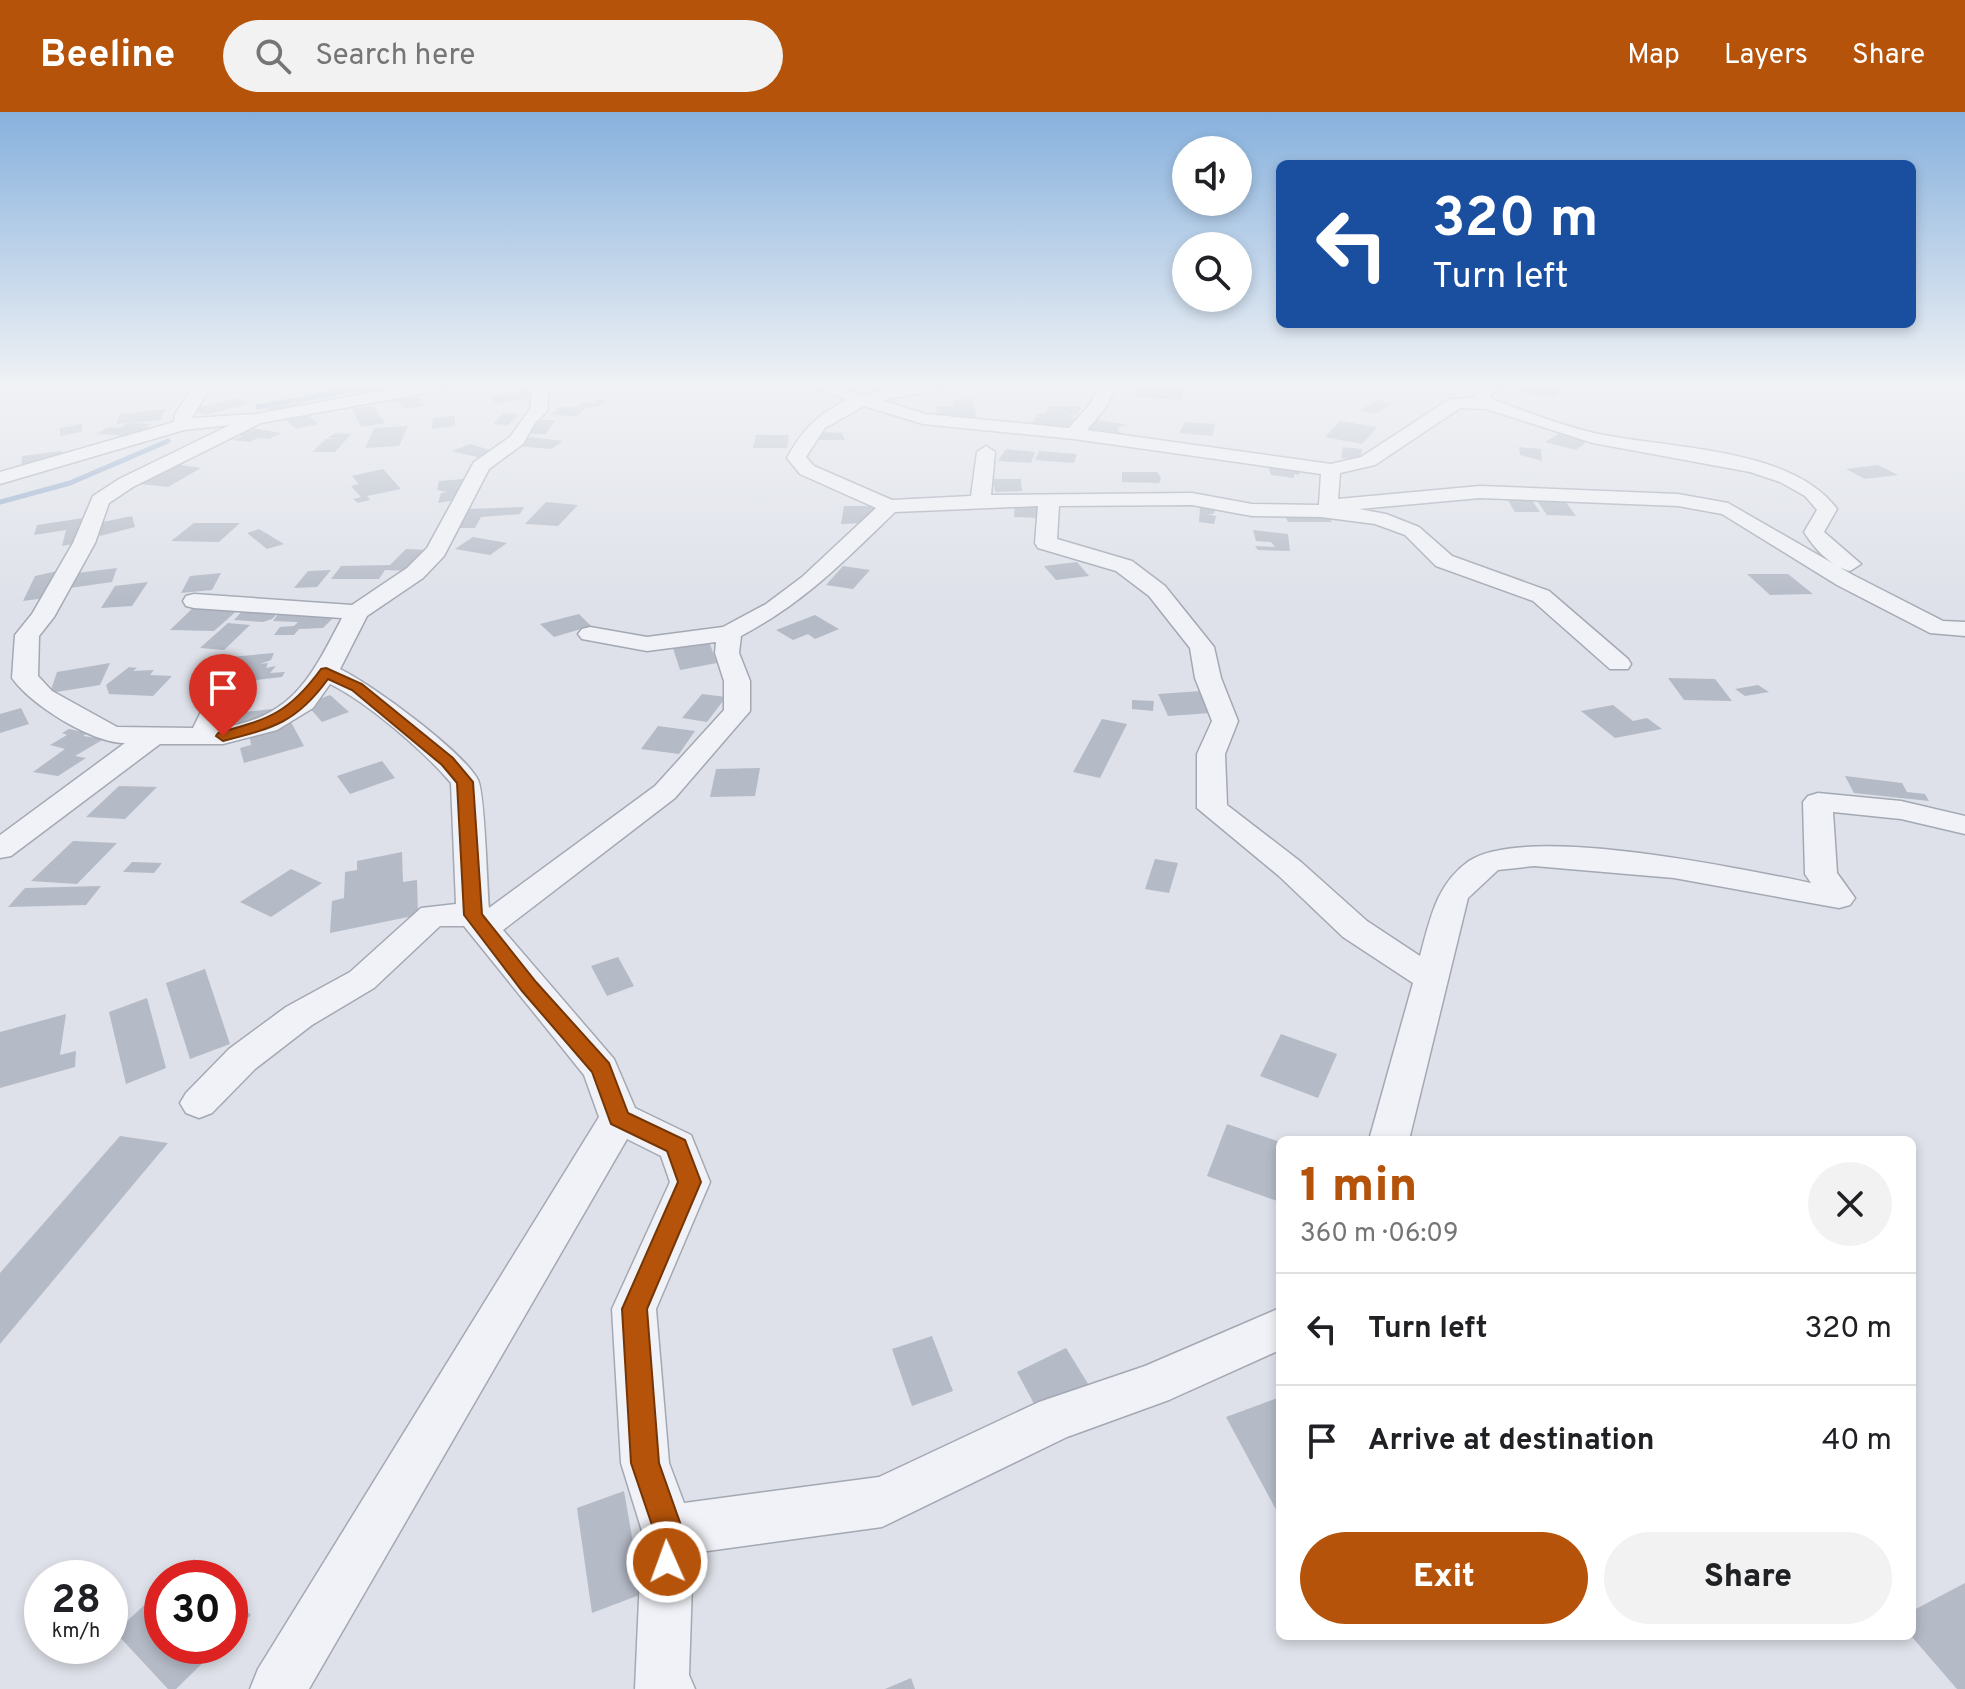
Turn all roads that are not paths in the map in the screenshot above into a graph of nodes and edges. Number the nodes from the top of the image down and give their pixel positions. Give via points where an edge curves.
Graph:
1 (63, 460) edge
2 (174, 460) edge
3 (490, 460) edge
4 (797, 460) edge
5 (985, 460) edge
6 (1257, 460) edge
7 (1370, 460) edge
8 (1715, 460) edge
9 (1331, 470) junction
10 (0, 478) edge
11 (1049, 500) junction
12 (980, 501) junction
13 (889, 506) junction
14 (194, 601) dead end
15 (357, 612) junction
16 (1965, 627) edge
17 (729, 633) junction
18 (590, 634) dead end
19 (1619, 664) dead end
20 (326, 672) junction
21 (230, 679) dead end
22 (154, 735) junction
23 (202, 736) junction
24 (1965, 825) edge
25 (0, 849) edge
26 (479, 922) junction
27 (1431, 979) junction
28 (199, 1103) dead end
29 (619, 1118) junction
30 (1390, 1136) edge
31 (1276, 1330) edge
32 (668, 1531) junction
33 (278, 1689) edge
34 (667, 1689) edge

1 - 10 street
2 - 22 street via 100,500 84,543 27,635 25,678 43,696 112,735
3 - 15 street via 481,466 436,551 415,573
4 - 13 street via 807,470
5 - 12 street
6 - 9 street
7 - 9 street
8 - 16 street via 1789,478 1820,497 1827,509 1814,532 1822,544 1899,597
9 - 16 street via 1328,503 1345,506 1480,492 1678,500 1728,509 1845,580 1938,628
11 - 12 street
11 - 19 street via 1192,499 1252,510 1379,518 1412,531 1444,561 1541,596
11 - 27 street via 1046,543 1124,566 1157,591 1202,647 1225,721 1211,754 1212,808 1355,929
12 - 13 street
13 - 17 street via 810,582
14 - 15 street
15 - 20 street
17 - 18 street via 647,644
17 - 26 street via 727,653 737,681 737,711 665,792
20 - 23 street via 304,702 268,724
20 - 26 street via 357,687 465,782
21 - 23 street
22 - 23 street
22 - 25 street
24 - 27 street via 1901,810 1818,802 1821,874 1839,898 1605,860 1496,860 1478,869 1453,896
26 - 28 street via 432,915 362,980 299,1016 242,1059
26 - 29 street via 601,1069
27 - 30 street
29 - 32 street via 677,1146 690,1182 634,1309 645,1463
29 - 33 street
31 - 32 street via 1153,1385 1056,1418 882,1502
32 - 34 street via 661,1684

